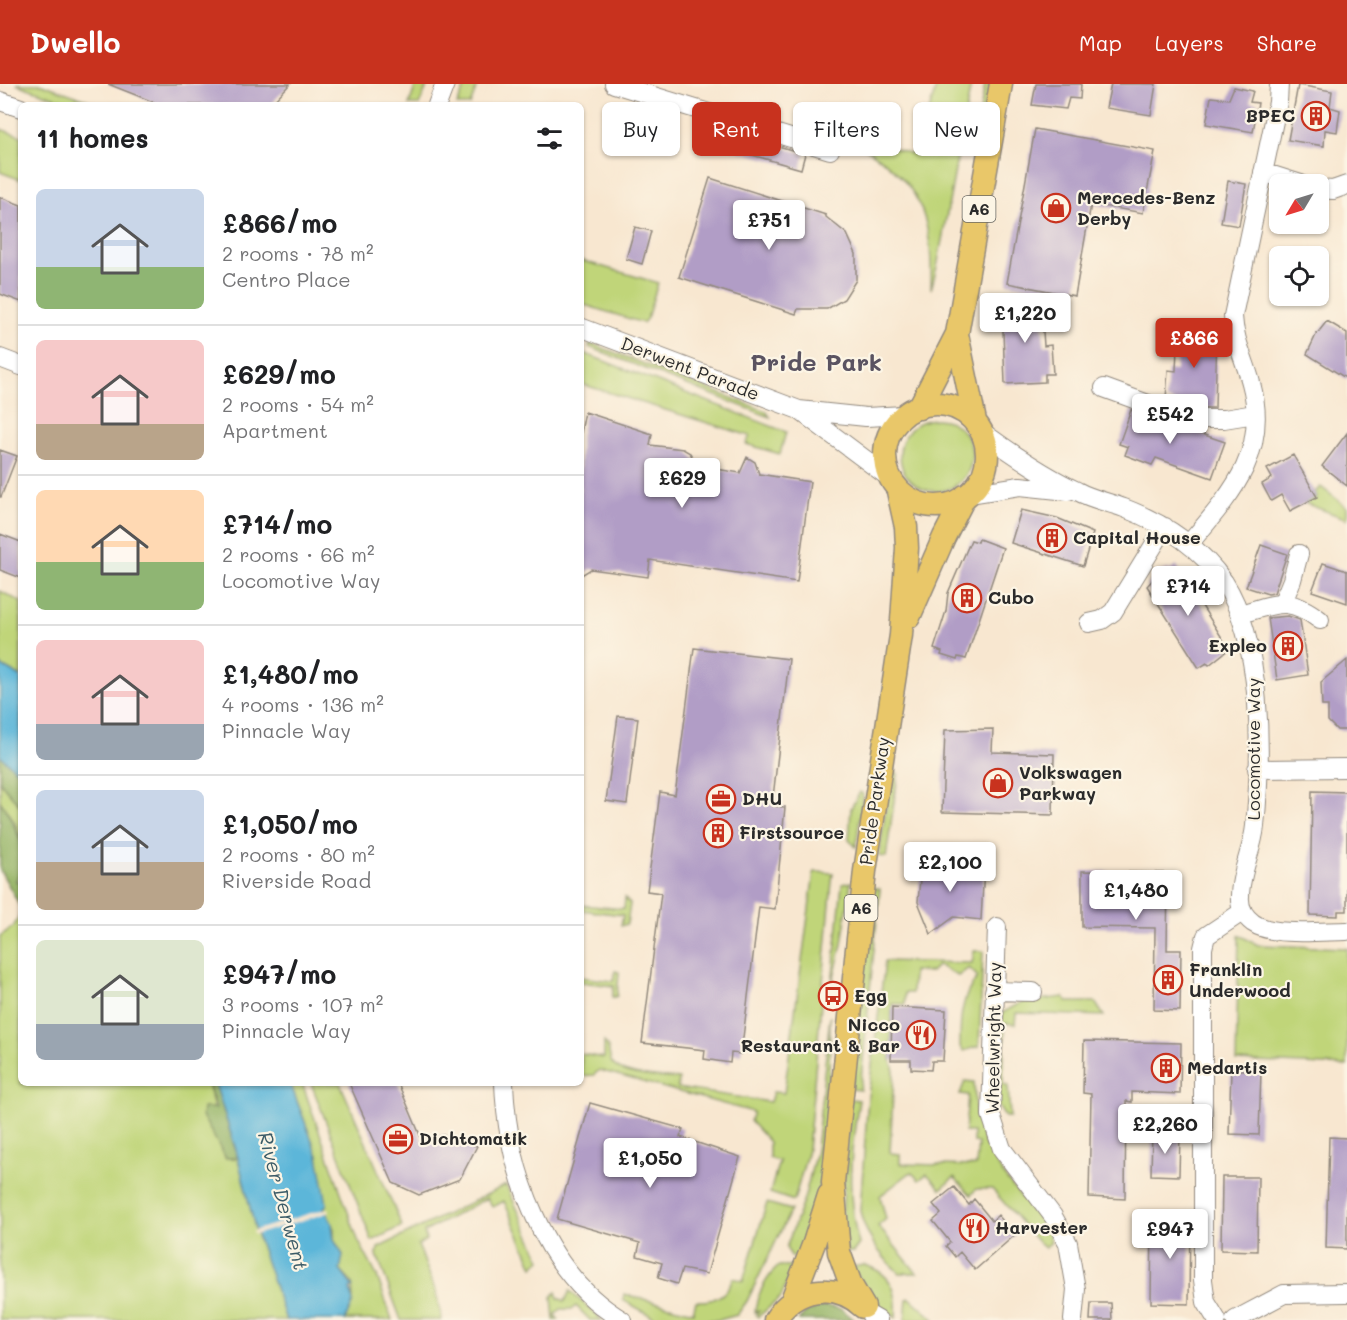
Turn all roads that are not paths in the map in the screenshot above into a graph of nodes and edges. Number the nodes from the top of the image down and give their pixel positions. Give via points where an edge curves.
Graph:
1 (445, 84) edge
2 (614, 84) edge
3 (1001, 84) edge
4 (1279, 84) edge
5 (0, 101) edge
6 (437, 102) edge
7 (18, 107) edge
8 (793, 139) edge
9 (1263, 172) junction
10 (1269, 174) edge
11 (1347, 185) edge
12 (1329, 190) edge
13 (584, 329) edge
14 (957, 334) junction
15 (0, 358) edge
16 (18, 365) edge
17 (1104, 388) dead end
18 (799, 410) junction
19 (912, 411) junction
20 (1255, 414) junction
21 (978, 426) junction
22 (894, 484) junction
23 (1078, 492) junction
24 (967, 495) junction
25 (1165, 528) junction
26 (1189, 544) junction
27 (1299, 554) dead end
28 (1283, 602) junction
29 (1240, 614) junction
30 (1320, 620) dead end
31 (1089, 622) dead end
32 (901, 635) junction
33 (1347, 768) edge
34 (1257, 769) junction
35 (1242, 912) junction
36 (997, 927) dead end
37 (1347, 931) edge
38 (994, 991) junction
39 (1033, 992) dead end
40 (504, 1086) edge
41 (833, 1182) junction
42 (1347, 1293) edge
43 (778, 1314) edge
44 (871, 1316) edge
45 (622, 1320) edge
46 (1073, 1320) edge
47 (1217, 1320) edge
48 (1235, 1320) edge

1 - 6 street
2 - 8 street
3 - 14 main road, A6
4 - 9 street
5 - 7 street
9 - 10 street
9 - 20 street via 1233,316
11 - 12 street
13 - 18 street, Derwent Parade
14 - 19 main road, A6
14 - 21 main road, A6
15 - 16 street
17 - 20 street via 1189,419
18 - 19 street, Derwent Parade via 866,417
18 - 22 street, Derwent Parade
19 - 21 main road via 947,406
19 - 22 main road, A6 via 893,429 887,444 885,457
20 - 26 street via 1253,445 1242,476
21 - 23 street, Locomotive Way via 1032,466
21 - 24 main road, A6 via 987,448 986,466 982,478
22 - 24 main road via 915,502 927,506 945,506
22 - 32 main road, Pride Parkway / A6 via 906,527 907,548
23 - 24 street, Locomotive Way via 1020,486
23 - 25 street, Locomotive Way
24 - 32 main road, Pride Parkway / A6
25 - 26 street, Locomotive Way
25 - 31 street via 1113,612 1102,620
26 - 29 street, Locomotive Way via 1222,580
27 - 28 street
28 - 29 street
28 - 30 street via 1307,610
29 - 34 street, Locomotive Way via 1253,663
32 - 41 main road, Pride Parkway / A6 via 865,871
33 - 34 street
34 - 35 street, Locomotive Way via 1255,828 1239,897
35 - 37 street via 1254,924 1276,931
35 - 47 street via 1206,936 1203,948 1203,1280 1206,1302
36 - 38 street, Wheelwright Way via 987,946
38 - 39 street
38 - 46 street, Wheelwright Way via 991,1115 1002,1149 1053,1216 1068,1244 1076,1275
40 - 45 street via 512,1151 537,1220 566,1266 599,1303
41 - 43 main road, Pride Parkway / A6 via 814,1243
41 - 44 main road, Pride Parkway / A6 via 839,1252 851,1285
42 - 48 street via 1284,1294
43 - 44 main road, A6 via 807,1293 829,1290 848,1296

